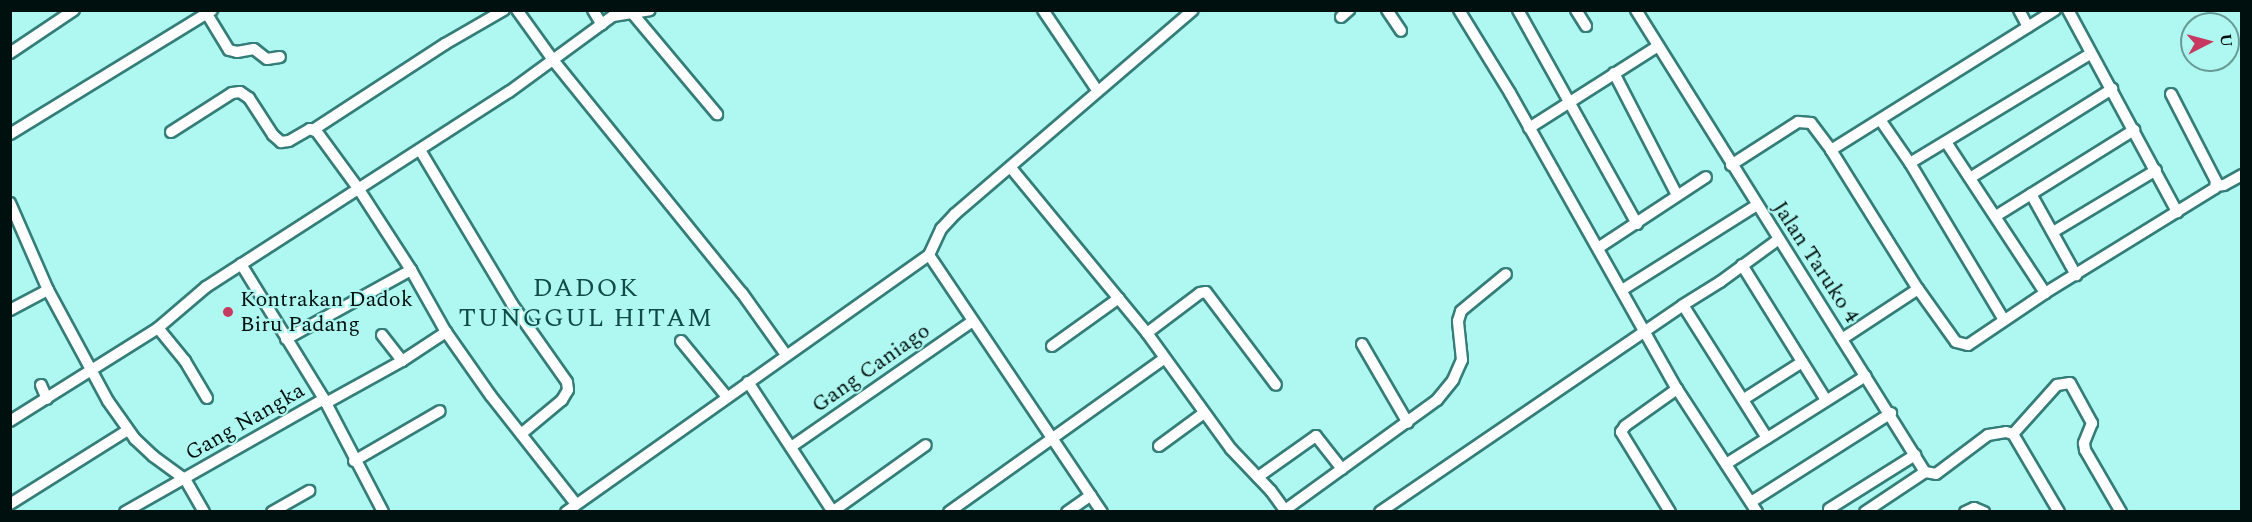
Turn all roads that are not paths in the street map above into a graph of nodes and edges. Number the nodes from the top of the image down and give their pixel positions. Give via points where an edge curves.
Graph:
1 (74, 10) edge
2 (504, 10) edge
3 (517, 10) edge
4 (593, 10) edge
5 (650, 10) edge
6 (1043, 10) edge
7 (1193, 10) edge
8 (1387, 10) edge
9 (1459, 10) edge
10 (1518, 10) edge
11 (1576, 10) edge
12 (1636, 10) edge
13 (2019, 10) edge
14 (2055, 10) edge
15 (2068, 10) edge
16 (209, 12) edge
17 (633, 14) junction
18 (602, 25) junction
19 (1586, 26) dead end
20 (2028, 27) junction
21 (1401, 31) dead end
22 (1658, 46) junction
23 (10, 53) edge
24 (2090, 54) junction
25 (280, 57) dead end
26 (553, 60) junction
27 (1614, 73) junction
28 (2112, 89) junction
29 (1097, 90) junction
30 (2171, 94) dead end
31 (1570, 100) junction
32 (717, 114) dead end
33 (1881, 121) junction
34 (1529, 128) junction
35 (314, 130) junction
36 (2134, 130) junction
37 (171, 132) dead end
38 (10, 134) edge
39 (1946, 142) junction
40 (420, 150) junction
41 (1831, 150) junction
42 (1910, 163) junction
43 (1731, 165) junction
44 (1011, 168) junction
45 (2156, 170) junction
46 (2241, 175) edge
47 (1706, 177) dead end
48 (1970, 178) junction
49 (2216, 186) junction
50 (358, 188) junction
51 (2031, 194) junction
52 (1677, 195) junction
53 (10, 203) edge
54 (1756, 206) junction
55 (2177, 212) junction
56 (1996, 216) junction
57 (13, 220) edge
58 (1637, 224) junction
59 (2053, 232) junction
60 (1779, 239) junction
61 (1598, 248) junction
62 (929, 255) junction
63 (241, 264) junction
64 (1742, 265) junction
65 (411, 270) junction
66 (1506, 274) dead end
67 (2076, 274) junction
68 (1918, 289) junction
69 (1622, 290) junction
70 (48, 291) junction
71 (2045, 293) junction
72 (1119, 298) junction
73 (1683, 305) junction
74 (10, 310) edge
75 (2004, 320) junction
76 (973, 321) junction
77 (158, 328) junction
78 (1644, 330) junction
79 (446, 332) junction
80 (1147, 333) junction
81 (382, 335) dead end
82 (286, 339) junction
83 (1842, 339) junction
84 (681, 341) dead end
85 (1362, 344) dead end
86 (1052, 346) dead end
87 (786, 355) junction
88 (1165, 358) junction
89 (402, 361) junction
90 (1802, 363) junction
91 (91, 372) junction
92 (1866, 376) junction
93 (748, 382) junction
94 (1276, 385) dead end
95 (41, 386) dead end
96 (1677, 389) junction
97 (727, 397) junction
98 (207, 398) dead end
99 (47, 399) junction
100 (1744, 399) junction
101 (1826, 400) junction
102 (325, 401) junction
103 (440, 411) dead end
104 (1204, 413) junction
105 (1891, 413) junction
106 (10, 421) edge
107 (1408, 423) junction
108 (128, 430) junction
109 (521, 434) junction
110 (2013, 434) junction
111 (1052, 438) junction
112 (1767, 438) junction
113 (926, 445) dead end
114 (1159, 446) dead end
115 (791, 447) junction
116 (1915, 455) junction
117 (354, 461) junction
118 (1726, 464) junction
119 (1342, 469) junction
120 (1925, 472) junction
121 (1257, 477) junction
122 (185, 479) junction
123 (309, 490) dead end
124 (1091, 495) junction
125 (10, 504) edge
126 (576, 504) junction
127 (1754, 507) edge
128 (833, 511) edge
129 (1285, 511) edge
130 (1828, 511) edge
131 (124, 512) edge
132 (204, 512) edge
133 (272, 512) edge
134 (383, 512) edge
135 (566, 512) edge
136 (950, 512) edge
137 (1067, 512) edge
138 (1102, 512) edge
139 (1380, 512) edge
140 (1670, 512) edge
141 (1865, 512) edge
142 (1965, 512) edge
143 (1984, 512) edge
144 (2059, 512) edge
145 (2121, 512) edge

1 - 23 street
2 - 35 street
3 - 26 street
4 - 18 street
5 - 17 street
6 - 29 street
7 - 29 street
8 - 21 street
9 - 34 street
10 - 31 street
11 - 19 street
12 - 22 street, Jalan Taruko 4
13 - 20 street
14 - 20 street
15 - 24 street
16 - 25 street via 229,50 254,49 267,59
16 - 38 street
17 - 18 street via 619,14
17 - 32 street
18 - 26 street
20 - 33 street
22 - 27 street
22 - 43 street, Jalan Taruko 4
24 - 28 street
24 - 39 street
26 - 40 street
26 - 87 street via 742,293
27 - 31 street
27 - 52 street
28 - 36 street
28 - 48 street
29 - 44 street
30 - 49 street
31 - 34 street
31 - 58 street
33 - 41 street
33 - 42 street
34 - 61 street
35 - 37 street via 281,142 249,98 237,92
35 - 50 street
36 - 45 street
36 - 51 street
39 - 42 street
39 - 48 street
40 - 50 street
40 - 109 street via 512,304 567,382 568,390 562,400
41 - 43 street via 1811,123 1802,121
41 - 68 street
42 - 75 street
43 - 54 street, Jalan Taruko 4
44 - 62 street via 955,214 941,229
44 - 72 street
45 - 55 street
45 - 59 street
46 - 49 street
47 - 52 street
48 - 56 street
49 - 55 street
50 - 63 street
50 - 65 street
51 - 56 street
51 - 59 street
52 - 58 street
53 - 57 street
54 - 60 street, Jalan Taruko 4
54 - 69 street
55 - 67 street
56 - 71 street
57 - 70 street
58 - 61 street
59 - 67 street
60 - 64 street
60 - 83 street, Jalan Taruko 4
61 - 69 street
62 - 76 street
62 - 87 street
63 - 77 street via 186,302
63 - 82 street
64 - 73 street
64 - 90 street
65 - 79 street
65 - 82 street
66 - 107 street via 1461,311 1458,321 1463,354 1458,371 1437,400
67 - 71 street
68 - 75 street via 1960,344 1968,345
68 - 83 street
69 - 78 street
70 - 74 street
70 - 91 street
71 - 75 street
72 - 80 street
72 - 86 street
73 - 78 street
73 - 100 street
76 - 111 street
76 - 115 street, Gang Caniago
77 - 91 street
77 - 98 street
78 - 96 street
78 - 139 street
79 - 89 street, Gang Nangka
79 - 109 street
80 - 88 street
80 - 94 street via 1206,292
81 - 89 street
82 - 102 street
83 - 92 street, Jalan Taruko 4
84 - 97 street
85 - 107 street
87 - 93 street
88 - 104 street
88 - 111 street
89 - 102 street, Gang Nangka
90 - 100 street
90 - 101 street
91 - 99 street
91 - 108 street
92 - 101 street
92 - 105 street, Jalan Taruko 4
93 - 97 street
93 - 115 street
95 - 99 street
96 - 118 street
96 - 140 street via 1621,432
97 - 126 street
99 - 106 street
100 - 112 street
101 - 112 street
102 - 117 street
102 - 122 street, Gang Nangka
103 - 117 street
104 - 114 street
104 - 121 street
105 - 116 street, Jalan Taruko 4
105 - 127 street
107 - 119 street
108 - 122 street via 153,456
108 - 125 street
109 - 126 street
110 - 120 street via 1988,435 1936,474
110 - 144 street
110 - 145 street via 2057,385 2070,382 2092,423 2085,450
111 - 124 street
111 - 136 street
112 - 118 street
113 - 128 street
115 - 128 street
116 - 120 street, Jalan Taruko 4
116 - 130 street
117 - 134 street
118 - 127 street
119 - 121 street via 1316,436
119 - 129 street
120 - 141 street
121 - 129 street
122 - 131 street, Gang Nangka
122 - 132 street
123 - 133 street
124 - 137 street
124 - 138 street
126 - 135 street
142 - 143 street via 1974,508

